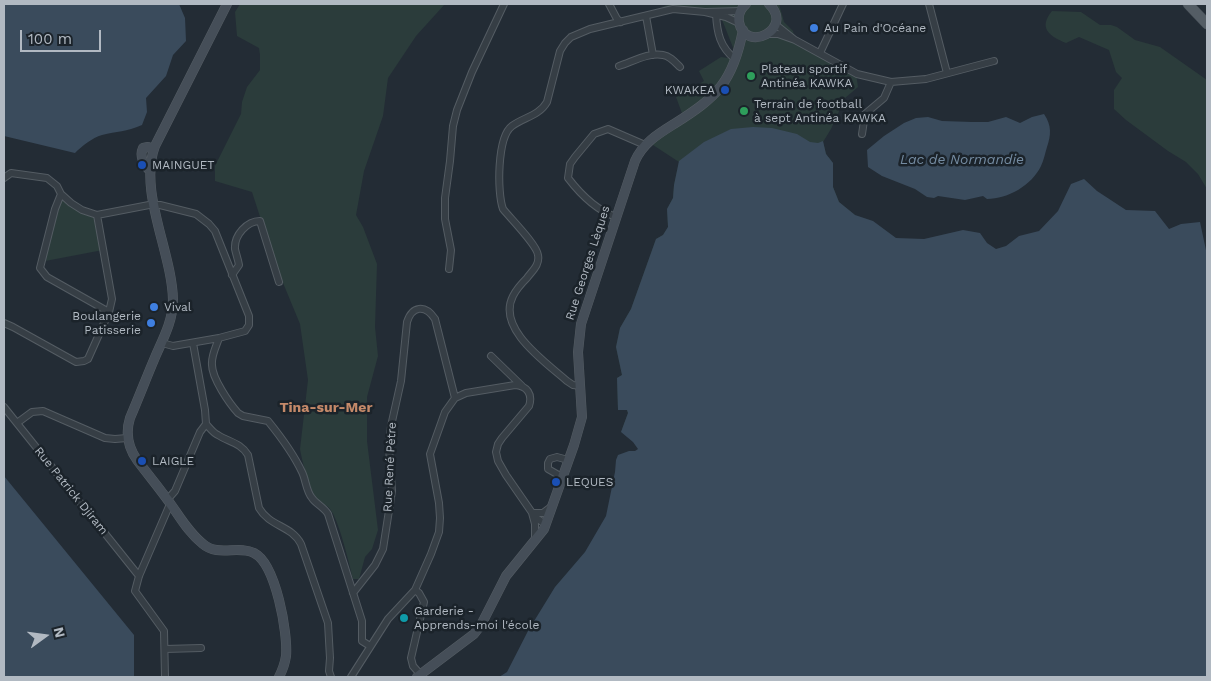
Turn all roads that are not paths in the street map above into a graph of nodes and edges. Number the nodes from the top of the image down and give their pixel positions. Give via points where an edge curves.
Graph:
1 (227, 4) edge
2 (504, 4) edge
3 (609, 4) edge
4 (843, 4) edge
5 (929, 4) edge
6 (1188, 4) edge
7 (772, 5) edge
8 (743, 8) edge
9 (705, 12) junction
10 (716, 14) junction
11 (646, 16) junction
12 (621, 22) junction
13 (775, 24) junction
14 (1207, 24) edge
15 (741, 27) junction
16 (769, 34) junction
17 (755, 37) junction
18 (795, 40) junction
19 (820, 53) junction
20 (653, 55) junction
21 (736, 58) junction
22 (994, 61) dead end
23 (619, 66) dead end
24 (680, 66) dead end
25 (947, 73) junction
26 (891, 82) junction
27 (862, 134) dead end
28 (645, 145) junction
29 (4, 178) edge
30 (62, 194) junction
31 (155, 205) junction
32 (98, 214) junction
33 (616, 217) junction
34 (449, 269) dead end
35 (232, 275) junction
36 (279, 282) dead end
37 (109, 312) junction
38 (4, 323) edge
39 (219, 338) junction
40 (162, 343) junction
41 (193, 343) junction
42 (491, 356) dead end
43 (522, 386) junction
44 (580, 386) junction
45 (455, 398) junction
46 (4, 406) edge
47 (17, 423) junction
48 (206, 424) junction
49 (127, 438) junction
50 (568, 460) junction
51 (562, 477) junction
52 (169, 502) junction
53 (552, 506) junction
54 (532, 513) junction
55 (545, 524) junction
56 (535, 540) junction
57 (139, 576) junction
58 (415, 590) junction
59 (353, 592) junction
60 (370, 646) junction
61 (201, 648) dead end
62 (165, 649) junction
63 (418, 676) edge
64 (165, 677) edge
65 (279, 677) edge
66 (331, 677) edge
67 (351, 677) edge

1 - 31 main road via 154,149 150,171
2 - 34 street via 472,72 453,126 445,198 451,250
3 - 12 street
4 - 19 street
5 - 25 street
6 - 14 main road
7 - 13 main road
8 - 9 street
8 - 15 main road, Rue Georges Lèques
9 - 10 street
9 - 11 street via 673,9
10 - 15 street
10 - 21 street via 721,42 726,52
11 - 12 street
11 - 20 street
12 - 44 street via 580,32 565,43 544,108 512,126 503,144 501,203 539,257 512,298 512,324 520,338 567,382
13 - 16 main road
13 - 18 street
15 - 17 main road
15 - 21 main road, Rue Georges Lèques
16 - 17 main road
16 - 18 street
17 - 21 main road, Rue Georges Lèques
18 - 19 street
19 - 26 street via 857,74
20 - 23 street
20 - 24 street via 663,55
21 - 28 main road, Rue Georges Lèques via 712,98
22 - 25 street
25 - 26 street via 926,79
26 - 27 street via 884,98 865,114
28 - 33 main road, Rue Georges Lèques via 635,161
28 - 33 street via 608,129 594,134 570,164 568,178 574,185 596,207
29 - 30 street via 11,173 47,178
30 - 32 street via 82,210
30 - 37 street via 40,268 47,277
31 - 32 street
31 - 35 street via 196,214 209,224
31 - 40 main road via 173,302
32 - 37 street via 112,292
33 - 44 main road, Rue Georges Lèques via 579,332
35 - 36 street via 239,265 235,247 238,235 245,226 257,220
35 - 39 street via 250,316 249,325 246,331
37 - 38 street via 91,355 84,362 76,362
39 - 41 street
39 - 59 street via 213,355 213,373 238,413 268,421 294,454 312,499 328,514
40 - 41 street via 171,346
40 - 49 main road via 130,418
41 - 48 street
42 - 43 street
43 - 45 street via 477,391
43 - 54 street via 531,400 502,438 496,452 501,467
44 - 50 main road, Rue Georges Lèques via 581,422
45 - 58 street via 445,412 431,447 430,460 439,503 438,532
45 - 59 street, Rue René Pètre via 434,319 419,308 410,314 407,322 401,381 391,426 392,491 383,549 375,565
46 - 47 street, Rue Patrick Djiram
47 - 49 street via 39,410 105,438
47 - 57 street, Rue Patrick Djiram
48 - 52 street
48 - 66 street via 216,434 245,449 263,514 291,531 301,544 328,623
49 - 52 main road via 130,450
50 - 51 main road, Rue Georges Lèques
50 - 51 street via 557,456 548,463 552,472
51 - 53 main road, Rue Georges Lèques
52 - 57 street
52 - 65 main road via 204,546 213,550 249,551 262,560 279,598 284,623 286,654
53 - 54 street via 543,513
53 - 55 main road, Rue Georges Lèques
54 - 55 street
54 - 56 street
55 - 56 main road, Rue Georges Lèques
56 - 63 main road, Rue Georges Lèques via 506,576 474,634
57 - 62 street via 135,591 162,626
58 - 60 street via 388,619
58 - 63 street via 424,602 411,658
59 - 60 street via 362,622 362,641
60 - 67 street
61 - 62 street
62 - 64 street

